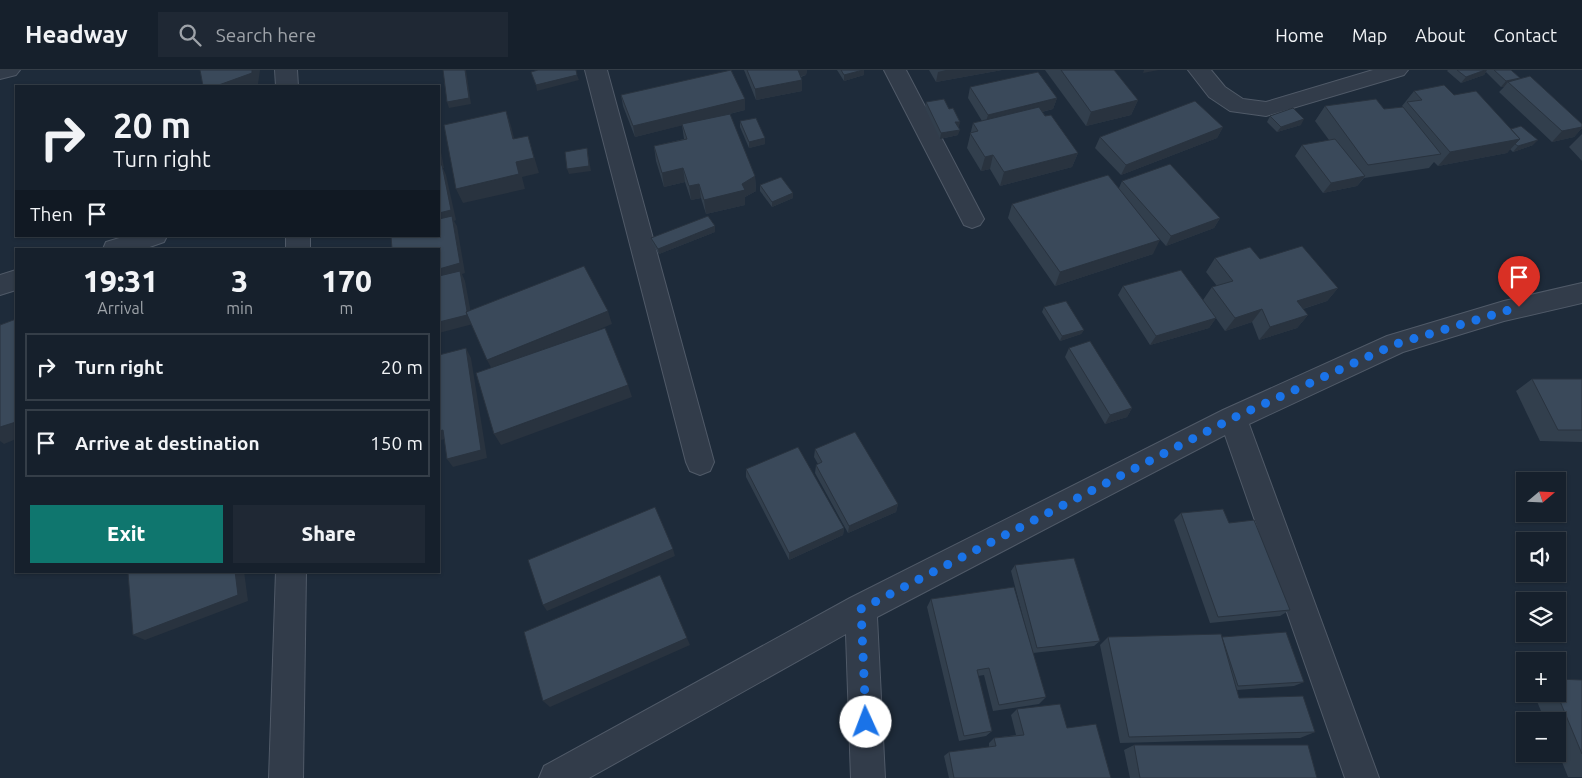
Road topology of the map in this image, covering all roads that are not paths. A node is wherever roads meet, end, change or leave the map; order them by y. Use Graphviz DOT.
graph roads {
  1 [pos="9,70"];
  2 [pos="286,70"];
  3 [pos="596,70"];
  4 [pos="895,70"];
  5 [pos="1199,70"];
  6 [pos="1397,70"];
  7 [pos="0,72"];
  8 [pos="287,85"];
  9 [pos="972,219"];
  10 [pos="152,237"];
  11 [pos="118,248"];
  12 [pos="15,280"];
  13 [pos="0,285"];
  14 [pos="1582,293"];
  15 [pos="1233,418"];
  16 [pos="700,462"];
  17 [pos="291,573"];
  18 [pos="861,609"];
  19 [pos="286,778"];
  20 [pos="556,778"];
  21 [pos="868,778"];
  22 [pos="1362,778"];
  1 -- 7 [label="street"];
  2 -- 8 [label="street"];
  3 -- 16 [label="street"];
  4 -- 9 [label="street"];
  5 -- 6 [label="street"];
  10 -- 11 [label="street"];
  12 -- 13 [label="street"];
  14 -- 15 [label="street"];
  15 -- 18 [label="street"];
  15 -- 22 [label="street"];
  17 -- 19 [label="street"];
  18 -- 20 [label="street"];
  18 -- 21 [label="street"];
}
